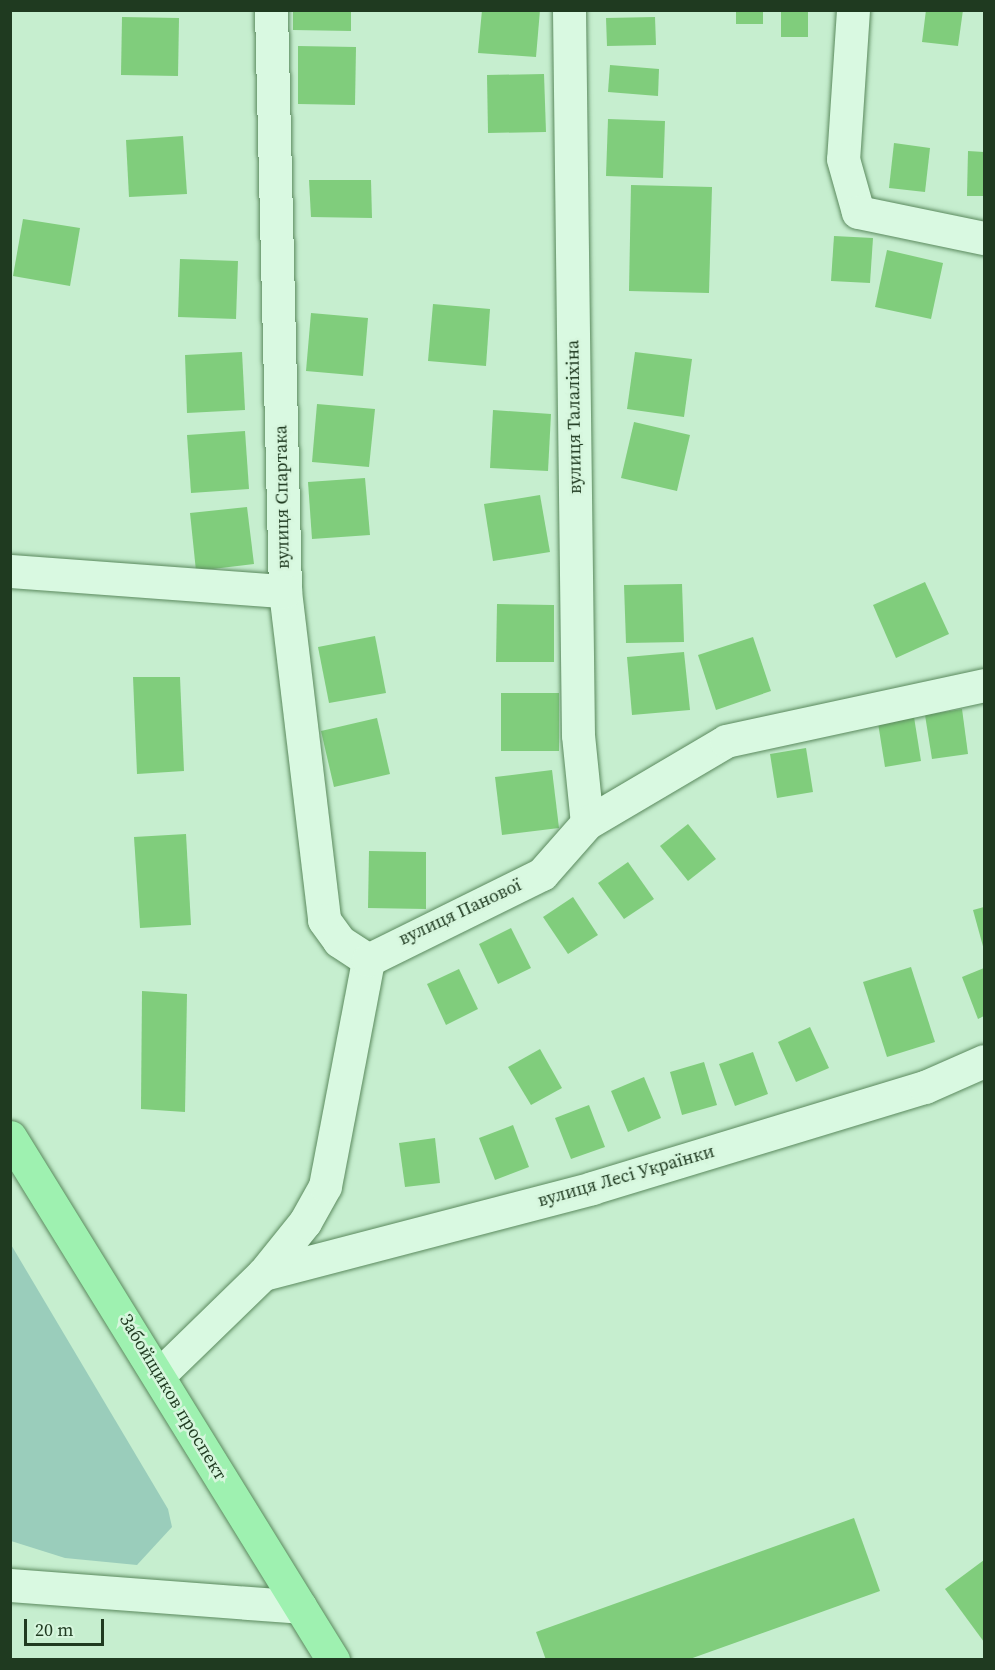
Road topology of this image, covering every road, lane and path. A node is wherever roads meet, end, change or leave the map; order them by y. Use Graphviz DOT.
graph roads {
  1 [pos="271,10"];
  2 [pos="569,10"];
  3 [pos="853,10"];
  4 [pos="984,238"];
  5 [pos="10,571"];
  6 [pos="285,591"];
  7 [pos="984,685"];
  8 [pos="587,823"];
  9 [pos="368,960"];
  10 [pos="984,1061"];
  11 [pos="10,1137"];
  12 [pos="263,1274"];
  13 [pos="160,1374"];
  14 [pos="10,1585"];
  15 [pos="300,1607"];
  16 [pos="333,1659"];
  1 -- 6 [label="street, вулиця Спартака"];
  2 -- 8 [label="street, вулиця Талаліхіна"];
  3 -- 4 [label="street"];
  5 -- 6 [label="street"];
  6 -- 9 [label="street, вулиця Спартака"];
  7 -- 8 [label="street, вулиця Панової"];
  8 -- 9 [label="street, вулиця Панової"];
  9 -- 12 [label="street"];
  10 -- 12 [label="street, вулиця Лесі Українки"];
  11 -- 13 [label="main road, Забойщиков проспект"];
  12 -- 13 [label="street"];
  13 -- 15 [label="main road, Забойщиков проспект"];
  14 -- 15 [label="street"];
  15 -- 16 [label="main road, Забойщиков проспект"];
}
